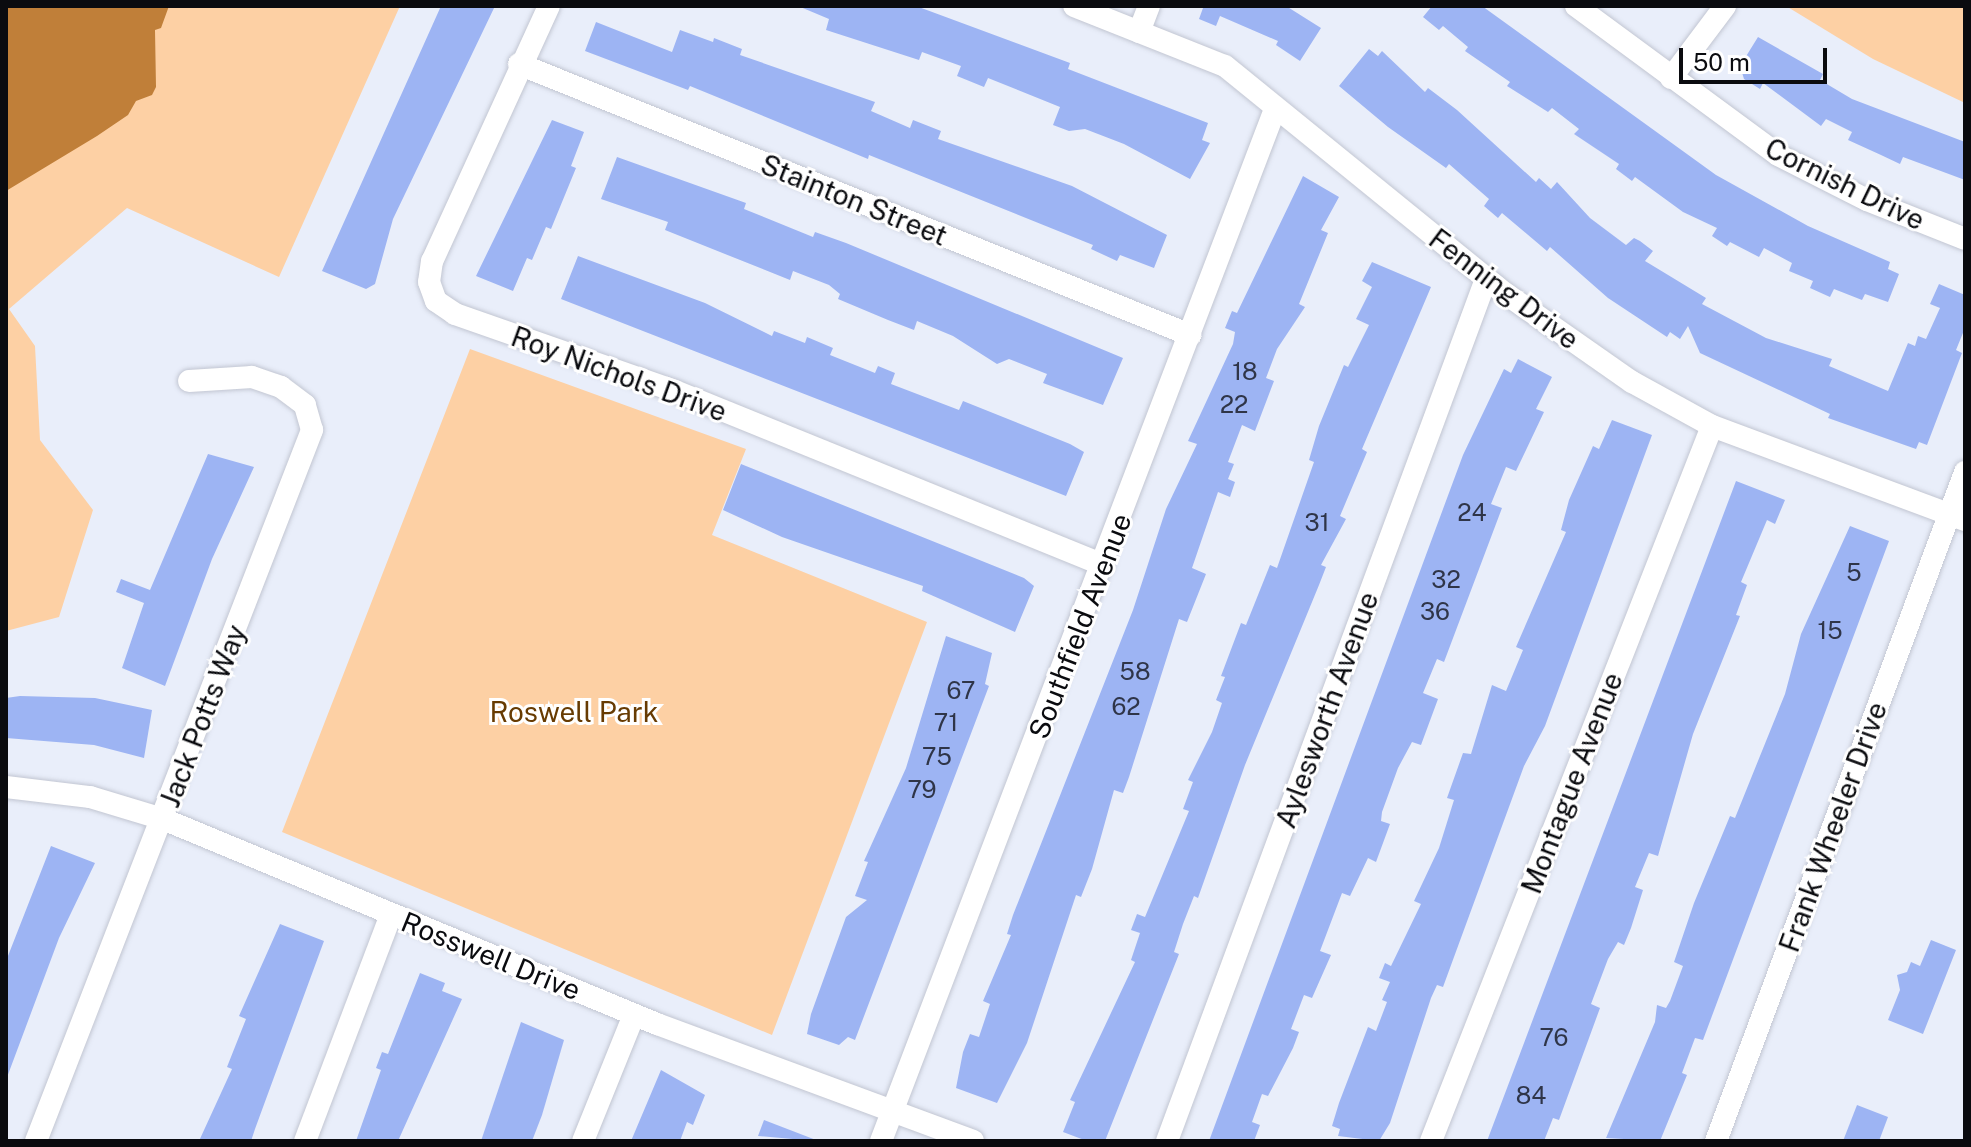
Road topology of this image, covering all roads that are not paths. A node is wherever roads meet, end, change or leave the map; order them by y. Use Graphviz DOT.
graph roads {
  1 [pos="549,6"];
  2 [pos="1074,6"];
  3 [pos="1149,6"];
  4 [pos="1576,6"];
  5 [pos="1725,6"];
  6 [pos="1139,32"];
  7 [pos="519,64"];
  8 [pos="1671,78"];
  9 [pos="1275,109"];
  10 [pos="1965,239"];
  11 [pos="1486,279"];
  12 [pos="1190,335"];
  13 [pos="189,381"];
  14 [pos="1712,426"];
  15 [pos="1965,472"];
  16 [pos="1957,516"];
  17 [pos="1103,565"];
  18 [pos="6,787"];
  19 [pos="163,819"];
  20 [pos="391,915"];
  21 [pos="634,1015"];
  22 [pos="893,1110"];
  23 [pos="36,1141"];
  24 [pos="305,1141"];
  25 [pos="583,1141"];
  26 [pos="881,1141"];
  27 [pos="973,1141"];
  28 [pos="1167,1141"];
  29 [pos="1431,1141"];
  30 [pos="1716,1141"];
  1 -- 7 [label="street, Roy Nichols Drive"];
  2 -- 6 [label="street, Fenning Drive"];
  3 -- 6 [label="street"];
  4 -- 8 [label="street, Cornish Drive"];
  5 -- 8 [label="street"];
  6 -- 9 [label="street, Fenning Drive"];
  7 -- 12 [label="street, Stainton Street"];
  7 -- 17 [label="street, Roy Nichols Drive"];
  8 -- 10 [label="street, Cornish Drive"];
  9 -- 11 [label="street, Fenning Drive"];
  9 -- 12 [label="street, Southfield Avenue"];
  11 -- 14 [label="street, Fenning Drive"];
  11 -- 28 [label="street, Aylesworth Avenue"];
  12 -- 17 [label="street, Southfield Avenue"];
  13 -- 19 [label="street, Jack Potts Way"];
  14 -- 16 [label="street, Fenning Drive"];
  14 -- 29 [label="street, Montague Avenue"];
  15 -- 16 [label="street, Frank Wheeler Drive"];
  16 -- 30 [label="street, Frank Wheeler Drive"];
  17 -- 22 [label="street, Southfield Avenue"];
  18 -- 19 [label="street, Rosswell Drive"];
  19 -- 20 [label="street, Rosswell Drive"];
  19 -- 23 [label="street, Jack Potts Way"];
  20 -- 21 [label="street, Rosswell Drive"];
  20 -- 24 [label="street"];
  21 -- 22 [label="street, Rosswell Drive"];
  21 -- 25 [label="street"];
  22 -- 26 [label="street, Southfield Avenue"];
  22 -- 27 [label="street, Rosswell Drive"];
}
